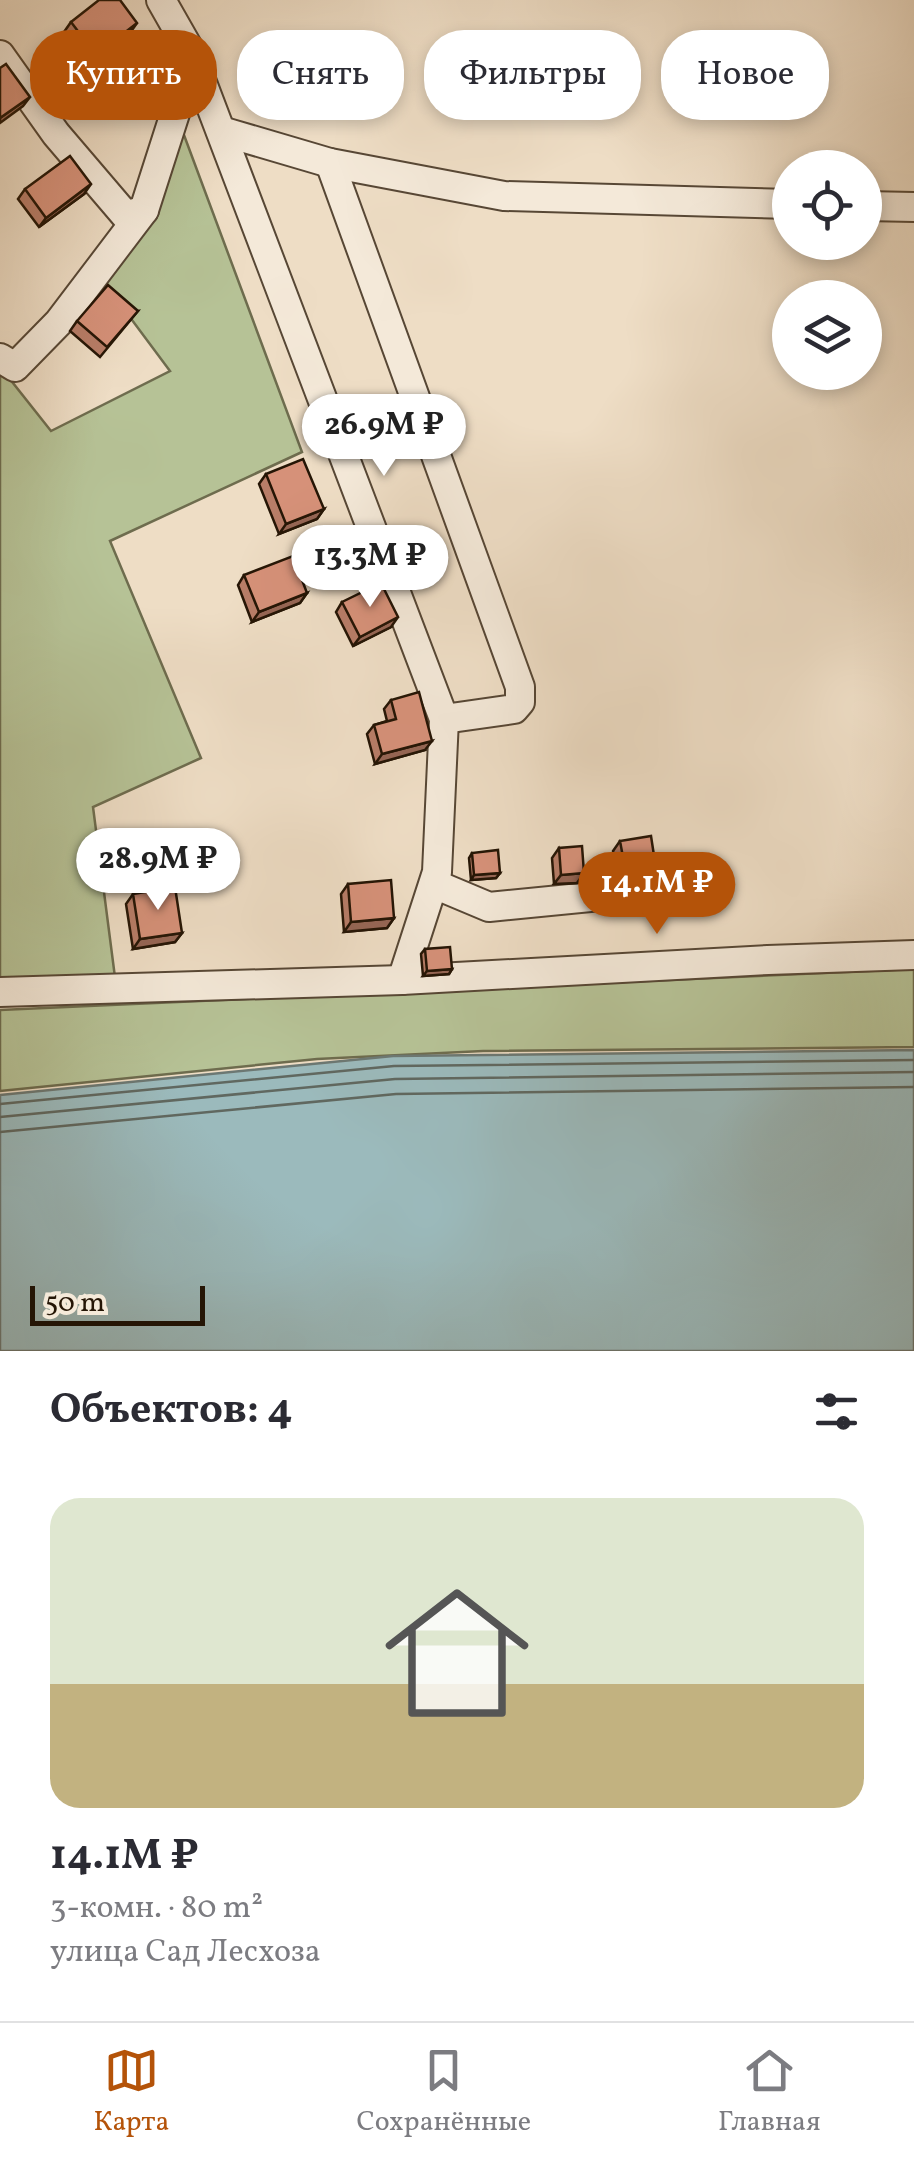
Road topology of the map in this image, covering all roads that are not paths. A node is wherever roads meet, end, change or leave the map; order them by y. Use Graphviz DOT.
graph roads {
  1 [pos="160,0"];
  2 [pos="178,30"];
  3 [pos="0,56"];
  4 [pos="173,120"];
  5 [pos="216,120"];
  6 [pos="221,132"];
  7 [pos="330,163"];
  8 [pos="772,203"];
  9 [pos="882,207"];
  10 [pos="914,208"];
  11 [pos="144,210"];
  12 [pos="0,358"];
  13 [pos="444,719"];
  14 [pos="436,877"];
  15 [pos="631,893"];
  16 [pos="914,956"];
  17 [pos="402,980"];
  18 [pos="0,992"];
  1 -- 2 [label="street"];
  3 -- 11 [label="street"];
  4 -- 11 [label="street"];
  5 -- 6 [label="street"];
  6 -- 7 [label="street"];
  6 -- 13 [label="street"];
  7 -- 8 [label="street"];
  7 -- 13 [label="street"];
  9 -- 10 [label="street"];
  11 -- 12 [label="street"];
  13 -- 14 [label="street"];
  14 -- 15 [label="street"];
  14 -- 17 [label="street"];
  16 -- 17 [label="street"];
  17 -- 18 [label="street"];
}
